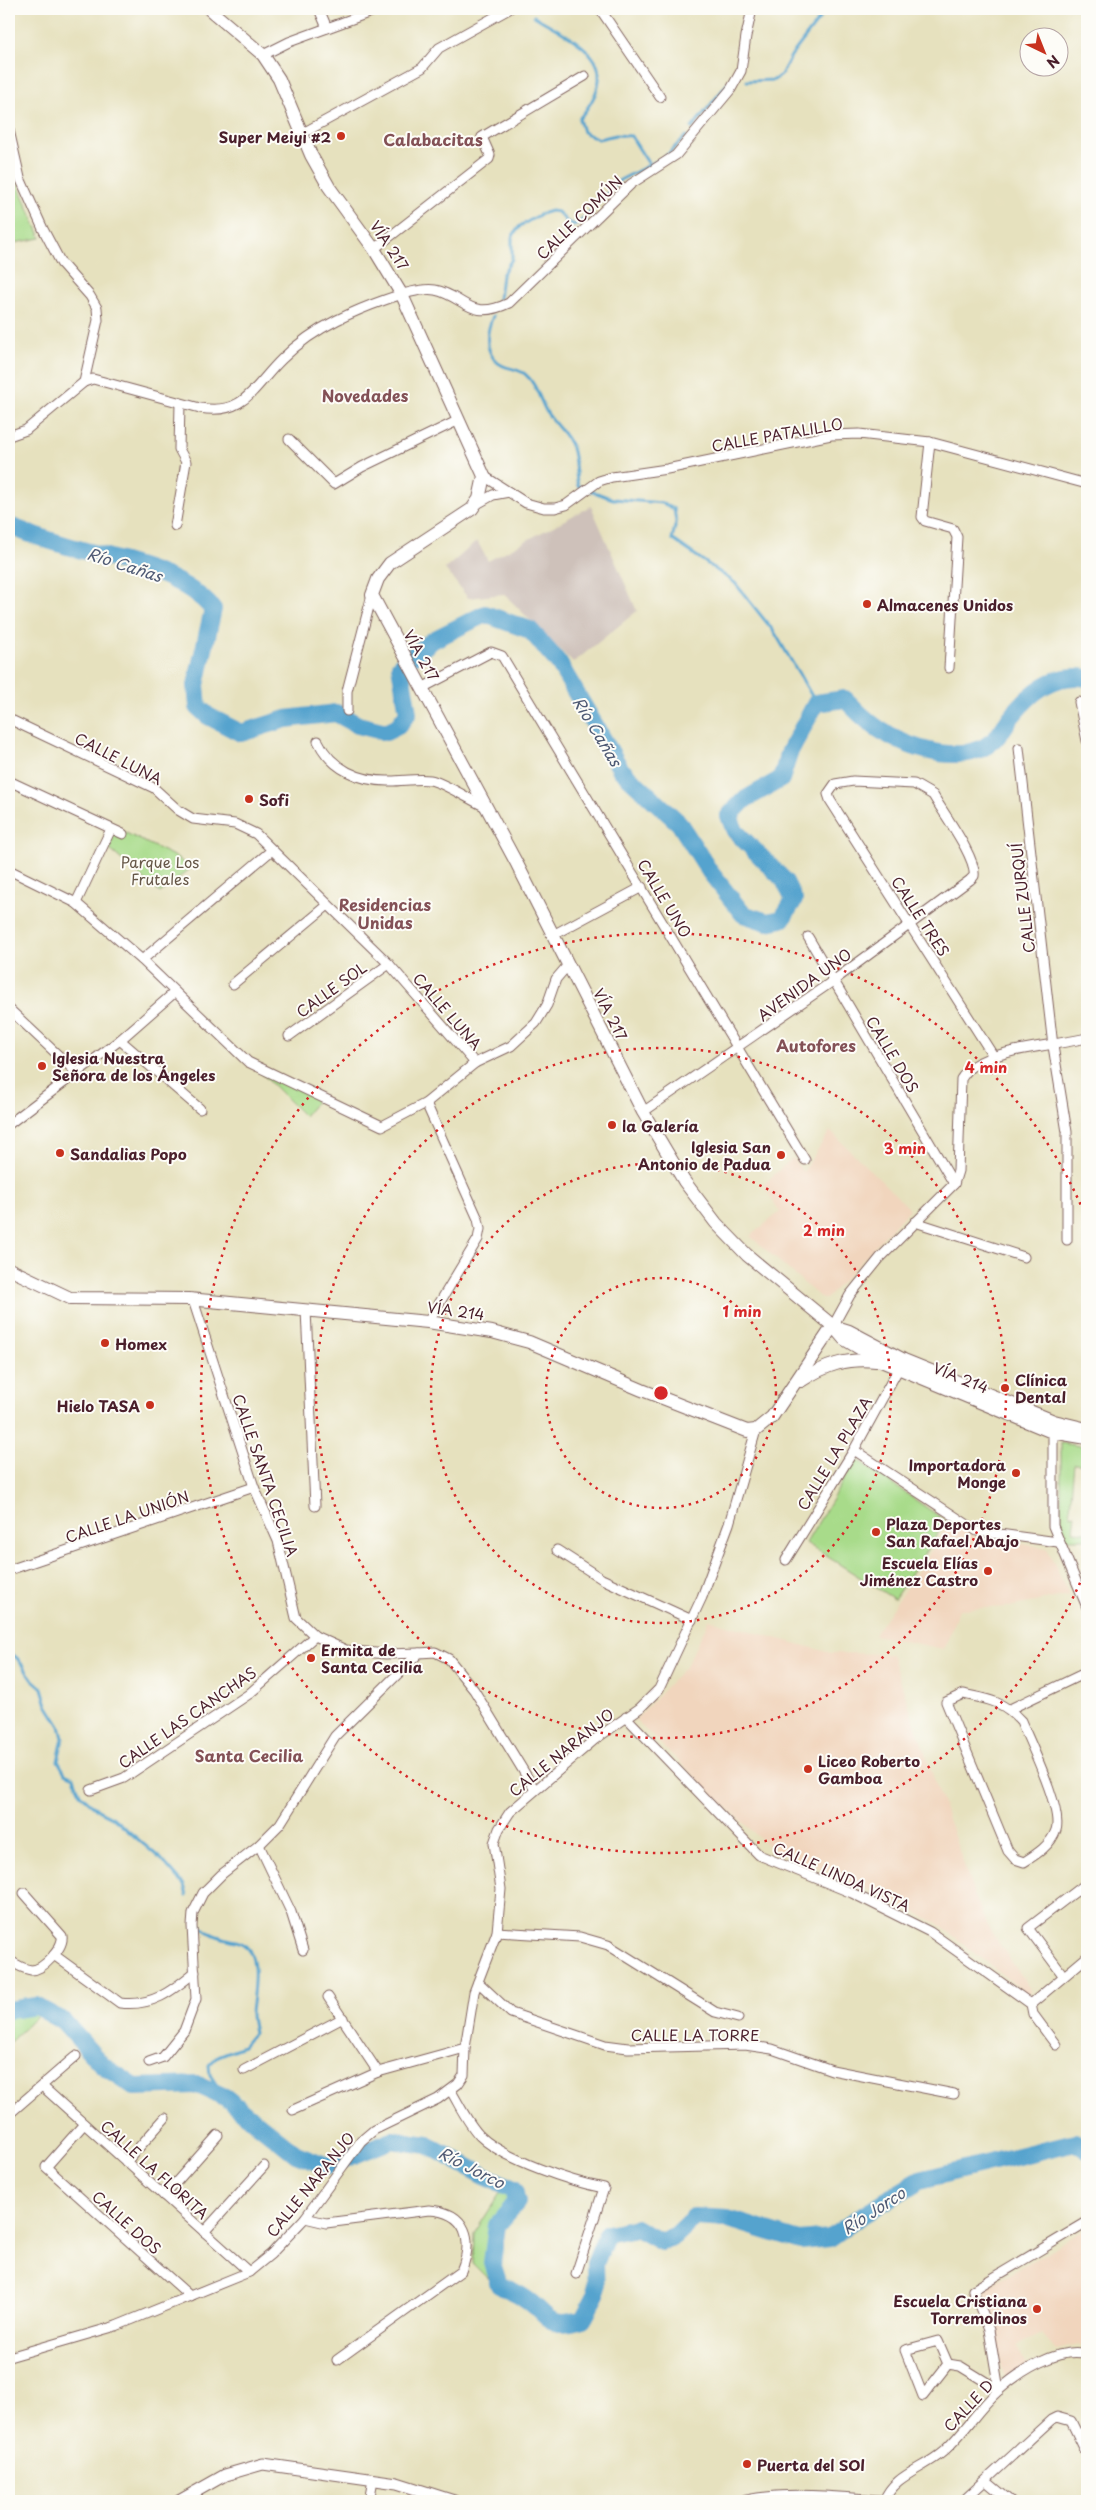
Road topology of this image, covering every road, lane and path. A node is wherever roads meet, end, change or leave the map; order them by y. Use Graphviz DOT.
graph roads {
  1 [pos="211,9"];
  2 [pos="319,9"];
  3 [pos="379,9"];
  4 [pos="509,9"];
  5 [pos="600,9"];
  6 [pos="752,9"];
  7 [pos="327,28"];
  8 [pos="263,55"];
  9 [pos="586,76"];
  10 [pos="660,98"];
  11 [pos="9,130"];
  12 [pos="304,134"];
  13 [pos="374,249"];
  14 [pos="402,295"];
  15 [pos="84,382"];
  16 [pos="180,403"];
  17 [pos="458,420"];
  18 [pos="9,436"];
  19 [pos="289,440"];
  20 [pos="930,442"];
  21 [pos="484,476"];
  22 [pos="1087,484"];
  23 [pos="509,492"];
  24 [pos="472,509"];
  25 [pos="174,526"];
  26 [pos="372,595"];
  27 [pos="949,668"];
  28 [pos="422,688"];
  29 [pos="1079,702"];
  30 [pos="346,711"];
  31 [pos="9,719"];
  32 [pos="318,741"];
  33 [pos="1087,741"];
  34 [pos="1019,748"];
  35 [pos="9,781"];
  36 [pos="830,789"];
  37 [pos="486,807"];
  38 [pos="112,829"];
  39 [pos="123,834"];
  40 [pos="272,850"];
  41 [pos="9,870"];
  42 [pos="642,887"];
  43 [pos="76,903"];
  44 [pos="328,905"];
  45 [pos="910,923"];
  46 [pos="553,935"];
  47 [pos="808,937"];
  48 [pos="142,960"];
  49 [pos="389,964"];
  50 [pos="568,965"];
  51 [pos="833,981"];
  52 [pos="233,984"];
  53 [pos="175,992"];
  54 [pos="9,1010"];
  55 [pos="289,1036"];
  56 [pos="1087,1038"];
  57 [pos="120,1040"];
  58 [pos="1053,1046"];
  59 [pos="738,1048"];
  60 [pos="994,1057"];
  61 [pos="475,1063"];
  62 [pos="77,1073"];
  63 [pos="426,1103"];
  64 [pos="200,1109"];
  65 [pos="642,1112"];
  66 [pos="9,1124"];
  67 [pos="805,1160"];
  68 [pos="954,1184"];
  69 [pos="915,1222"];
  70 [pos="1067,1240"];
  71 [pos="1024,1257"];
  72 [pos="9,1269"];
  73 [pos="193,1300"];
  74 [pos="306,1310"];
  75 [pos="428,1322"];
  76 [pos="833,1326"];
  77 [pos="880,1362"];
  78 [pos="901,1364"];
  79 [pos="796,1384"];
  80 [pos="1053,1427"];
  81 [pos="1087,1429"];
  82 [pos="756,1430"];
  83 [pos="1087,1438"];
  84 [pos="854,1450"];
  85 [pos="254,1487"];
  86 [pos="315,1506"];
  87 [pos="1058,1542"];
  88 [pos="556,1550"];
  89 [pos="786,1560"];
  90 [pos="9,1570"];
  91 [pos="1087,1607"];
  92 [pos="692,1620"];
  93 [pos="315,1636"];
  94 [pos="419,1653"];
  95 [pos="1087,1672"];
  96 [pos="1010,1709"];
  97 [pos="626,1717"];
  98 [pos="91,1790"];
  99 [pos="535,1790"];
  100 [pos="259,1845"];
  101 [pos="1087,1883"];
  102 [pos="24,1893"];
  103 [pos="497,1932"];
  104 [pos="303,1950"];
  105 [pos="54,1956"];
  106 [pos="1087,1957"];
  107 [pos="9,1960"];
  108 [pos="194,1972"];
  109 [pos="1063,1975"];
  110 [pos="478,1982"];
  111 [pos="328,1997"];
  112 [pos="1031,2004"];
  113 [pos="343,2018"];
  114 [pos="738,2018"];
  115 [pos="1056,2045"];
  116 [pos="465,2048"];
  117 [pos="76,2056"];
  118 [pos="149,2062"];
  119 [pos="244,2070"];
  120 [pos="378,2072"];
  121 [pos="42,2086"];
  122 [pos="451,2091"];
  123 [pos="954,2094"];
  124 [pos="293,2110"];
  125 [pos="9,2114"];
  126 [pos="164,2118"];
  127 [pos="84,2124"];
  128 [pos="218,2135"];
  129 [pos="126,2162"];
  130 [pos="264,2166"];
  131 [pos="164,2196"];
  132 [pos="305,2218"];
  133 [pos="1087,2222"];
  134 [pos="204,2232"];
  135 [pos="249,2272"];
  136 [pos="576,2274"];
  137 [pos="191,2296"];
  138 [pos="1087,2354"];
  139 [pos="9,2357"];
  140 [pos="337,2360"];
  141 [pos="948,2364"];
  142 [pos="999,2390"];
  143 [pos="1087,2454"];
  144 [pos="373,2480"];
  145 [pos="986,2481"];
  146 [pos="179,2501"];
  147 [pos="369,2501"];
  148 [pos="454,2501"];
  149 [pos="746,2501"];
  150 [pos="882,2501"];
  151 [pos="963,2501"];
  152 [pos="1010,2501"];
  1 -- 8 [label="main road, VÍA 217"];
  2 -- 7 [label="street"];
  3 -- 7 [label="street"];
  4 -- 12 [label="street"];
  5 -- 10 [label="street"];
  6 -- 14 [label="street, CALLE COMÚN"];
  7 -- 8 [label="street"];
  8 -- 12 [label="main road, VÍA 217"];
  9 -- 13 [label="street"];
  11 -- 15 [label="street"];
  12 -- 13 [label="main road, VÍA 217"];
  13 -- 14 [label="main road, VÍA 217"];
  14 -- 16 [label="street, CALLE COMÚN"];
  14 -- 17 [label="main road, VÍA 217"];
  15 -- 16 [label="street, CALLE COMÚN"];
  15 -- 18 [label="street"];
  16 -- 25 [label="street"];
  17 -- 19 [label="street"];
  17 -- 21 [label="main road, VÍA 217"];
  20 -- 22 [label="street, CALLE PATALILLO"];
  20 -- 23 [label="street, CALLE PATALILLO"];
  20 -- 27 [label="street"];
  21 -- 23 [label="street, CALLE PATALILLO"];
  21 -- 24 [label="main road"];
  23 -- 24 [label="street"];
  24 -- 26 [label="main road"];
  26 -- 28 [label="main road, VÍA 217"];
  26 -- 30 [label="street"];
  28 -- 37 [label="main road, VÍA 217"];
  28 -- 42 [label="street, CALLE UNO"];
  29 -- 33 [label="street"];
  31 -- 40 [label="street, CALLE LUNA"];
  32 -- 37 [label="street"];
  34 -- 58 [label="street, CALLE ZURQUÍ"];
  35 -- 38 [label="street"];
  36 -- 45 [label="street, CALLE TRES"];
  36 -- 45 [label="street, AVENIDA UNO"];
  37 -- 46 [label="main road, VÍA 217"];
  38 -- 39 [label="street"];
  38 -- 43 [label="street"];
  40 -- 44 [label="street, CALLE LUNA"];
  40 -- 48 [label="street"];
  41 -- 43 [label="street"];
  42 -- 46 [label="street"];
  42 -- 59 [label="street, CALLE UNO"];
  43 -- 48 [label="street"];
  44 -- 49 [label="street, CALLE LUNA"];
  44 -- 52 [label="street"];
  45 -- 51 [label="street, AVENIDA UNO"];
  45 -- 60 [label="street, CALLE TRES"];
  46 -- 50 [label="main road, VÍA 217"];
  47 -- 51 [label="street, CALLE DOS"];
  48 -- 53 [label="street"];
  49 -- 55 [label="street, CALLE SOL"];
  49 -- 61 [label="street, CALLE LUNA"];
  50 -- 61 [label="street"];
  50 -- 65 [label="main road, VÍA 217"];
  51 -- 59 [label="street, AVENIDA UNO"];
  51 -- 68 [label="street, CALLE DOS"];
  53 -- 57 [label="street"];
  53 -- 63 [label="street"];
  54 -- 62 [label="street"];
  56 -- 58 [label="street"];
  57 -- 62 [label="street"];
  57 -- 64 [label="street"];
  58 -- 60 [label="street"];
  58 -- 70 [label="street, CALLE ZURQUÍ"];
  59 -- 65 [label="street, AVENIDA UNO"];
  59 -- 67 [label="street, CALLE UNO"];
  60 -- 68 [label="street"];
  61 -- 63 [label="street"];
  62 -- 66 [label="street"];
  63 -- 75 [label="street"];
  65 -- 76 [label="main road, VÍA 217"];
  68 -- 69 [label="street"];
  69 -- 71 [label="street"];
  69 -- 76 [label="street"];
  72 -- 73 [label="main road, VÍA 214"];
  73 -- 74 [label="main road, VÍA 214"];
  73 -- 85 [label="street, CALLE SANTA CECILIA"];
  74 -- 75 [label="main road, VÍA 214"];
  74 -- 86 [label="street"];
  75 -- 82 [label="main road, VÍA 214"];
  76 -- 77 [label="main road, VÍA 214"];
  76 -- 78 [label="main road, VÍA 214"];
  76 -- 79 [label="main road"];
  77 -- 78 [label="main road, VÍA 214"];
  77 -- 79 [label="main road"];
  78 -- 80 [label="main road, VÍA 214"];
  78 -- 84 [label="street, CALLE LA PLAZA"];
  79 -- 82 [label="main road"];
  80 -- 81 [label="main road, VÍA 214"];
  80 -- 83 [label="main road, VÍA 214"];
  80 -- 87 [label="street"];
  82 -- 92 [label="street, CALLE NARANJO"];
  84 -- 87 [label="street"];
  84 -- 89 [label="street, CALLE LA PLAZA"];
  85 -- 90 [label="street, CALLE LA UNIÓN"];
  85 -- 93 [label="street, CALLE SANTA CECILIA"];
  87 -- 91 [label="street"];
  88 -- 92 [label="street"];
  92 -- 97 [label="street, CALLE NARANJO"];
  93 -- 94 [label="street, CALLE SANTA CECILIA"];
  93 -- 98 [label="street, CALLE LAS CANCHAS"];
  94 -- 99 [label="street, CALLE SANTA CECILIA"];
  94 -- 100 [label="street"];
  95 -- 96 [label="street"];
  96 -- 96 [label="street"];
  97 -- 99 [label="street, CALLE NARANJO"];
  97 -- 112 [label="street, CALLE LINDA VISTA"];
  99 -- 103 [label="street, CALLE NARANJO"];
  100 -- 104 [label="street"];
  100 -- 108 [label="street"];
  101 -- 109 [label="street"];
  102 -- 105 [label="street"];
  103 -- 110 [label="street, CALLE NARANJO"];
  103 -- 114 [label="street"];
  105 -- 107 [label="street"];
  105 -- 108 [label="street"];
  106 -- 109 [label="street"];
  108 -- 118 [label="street"];
  109 -- 112 [label="street"];
  110 -- 116 [label="street, CALLE NARANJO"];
  110 -- 123 [label="street, CALLE LA TORRE"];
  111 -- 113 [label="street"];
  112 -- 115 [label="street, CALLE LINDA VISTA"];
  113 -- 119 [label="street"];
  113 -- 120 [label="street"];
  116 -- 120 [label="street"];
  116 -- 122 [label="street, CALLE NARANJO"];
  117 -- 121 [label="street"];
  120 -- 124 [label="street"];
  121 -- 125 [label="street"];
  121 -- 127 [label="street, CALLE LA FLORITA"];
  122 -- 132 [label="street, CALLE NARANJO"];
  122 -- 136 [label="street"];
  126 -- 129 [label="street"];
  127 -- 129 [label="street, CALLE LA FLORITA"];
  127 -- 137 [label="street, CALLE DOS"];
  128 -- 131 [label="street"];
  129 -- 131 [label="street, CALLE LA FLORITA"];
  130 -- 134 [label="street"];
  131 -- 134 [label="street, CALLE LA FLORITA"];
  132 -- 135 [label="street, CALLE NARANJO"];
  132 -- 140 [label="street"];
  133 -- 142 [label="street"];
  134 -- 135 [label="street, CALLE LA FLORITA"];
  135 -- 137 [label="street, CALLE NARANJO"];
  137 -- 139 [label="street, CALLE NARANJO"];
  138 -- 142 [label="street, CALLE D"];
  141 -- 141 [label="street"];
  141 -- 142 [label="street"];
  142 -- 150 [label="street, CALLE D"];
  143 -- 145 [label="street"];
  144 -- 146 [label="street"];
  144 -- 147 [label="street"];
  144 -- 148 [label="street"];
  145 -- 151 [label="street"];
  145 -- 152 [label="street"];
  149 -- 150 [label="street"];
}
